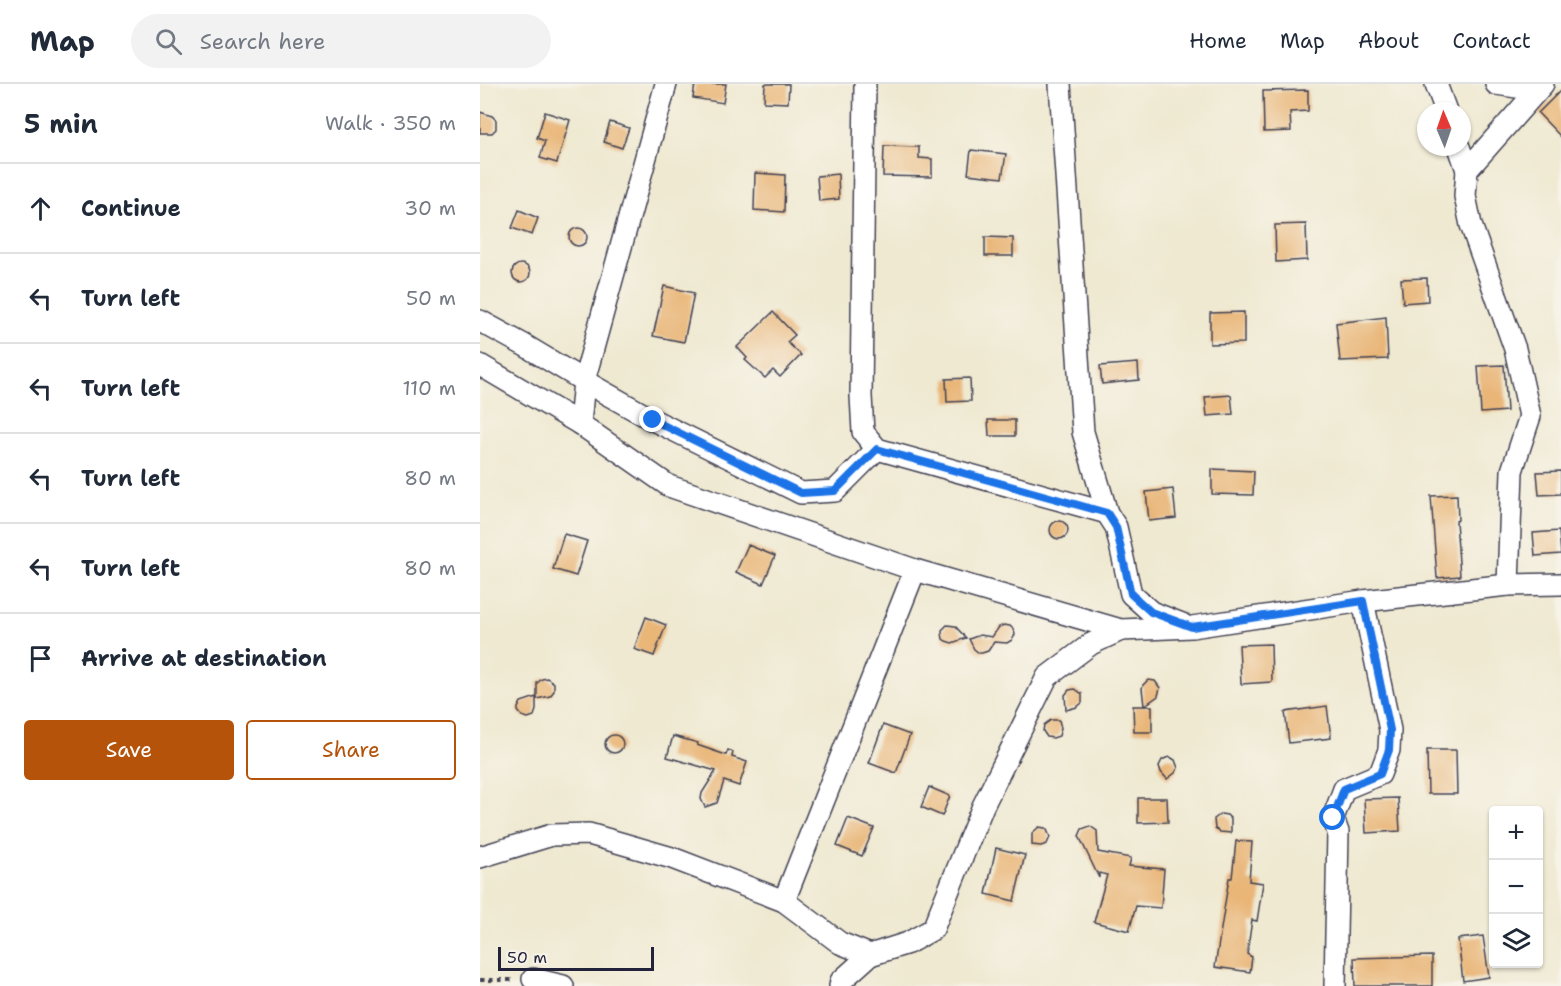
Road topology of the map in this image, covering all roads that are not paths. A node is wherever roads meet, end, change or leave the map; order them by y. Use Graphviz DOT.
graph roads {
  1 [pos="666,84"];
  2 [pos="865,84"];
  3 [pos="1060,84"];
  4 [pos="1436,84"];
  5 [pos="1496,84"];
  6 [pos="1540,87"];
  7 [pos="1443,102"];
  8 [pos="1462,156"];
  9 [pos="1467,170"];
  10 [pos="480,321"];
  11 [pos="480,365"];
  12 [pos="584,381"];
  13 [pos="580,424"];
  14 [pos="877,449"];
  15 [pos="1107,513"];
  16 [pos="915,570"];
  17 [pos="1561,584"];
  18 [pos="1508,585"];
  19 [pos="1363,601"];
  20 [pos="1192,627"];
  21 [pos="1121,630"];
  22 [pos="480,857"];
  23 [pos="784,901"];
  24 [pos="870,955"];
  25 [pos="533,979"];
  26 [pos="563,986"];
  27 [pos="840,986"];
  28 [pos="1335,986"];
  1 -- 12 [label="street"];
  2 -- 14 [label="street"];
  3 -- 15 [label="street"];
  4 -- 7 [label="street"];
  5 -- 6 [label="street"];
  6 -- 9 [label="street"];
  8 -- 9 [label="street"];
  9 -- 18 [label="street"];
  10 -- 12 [label="street"];
  11 -- 13 [label="street"];
  12 -- 13 [label="street"];
  12 -- 14 [label="street"];
  13 -- 16 [label="street"];
  14 -- 15 [label="street"];
  15 -- 20 [label="street"];
  16 -- 21 [label="street"];
  16 -- 23 [label="street"];
  17 -- 18 [label="street"];
  18 -- 19 [label="street"];
  19 -- 20 [label="street"];
  19 -- 28 [label="street"];
  20 -- 21 [label="street"];
  21 -- 24 [label="street"];
  22 -- 23 [label="street"];
  23 -- 24 [label="street"];
  24 -- 27 [label="street"];
  25 -- 26 [label="street"];
}
